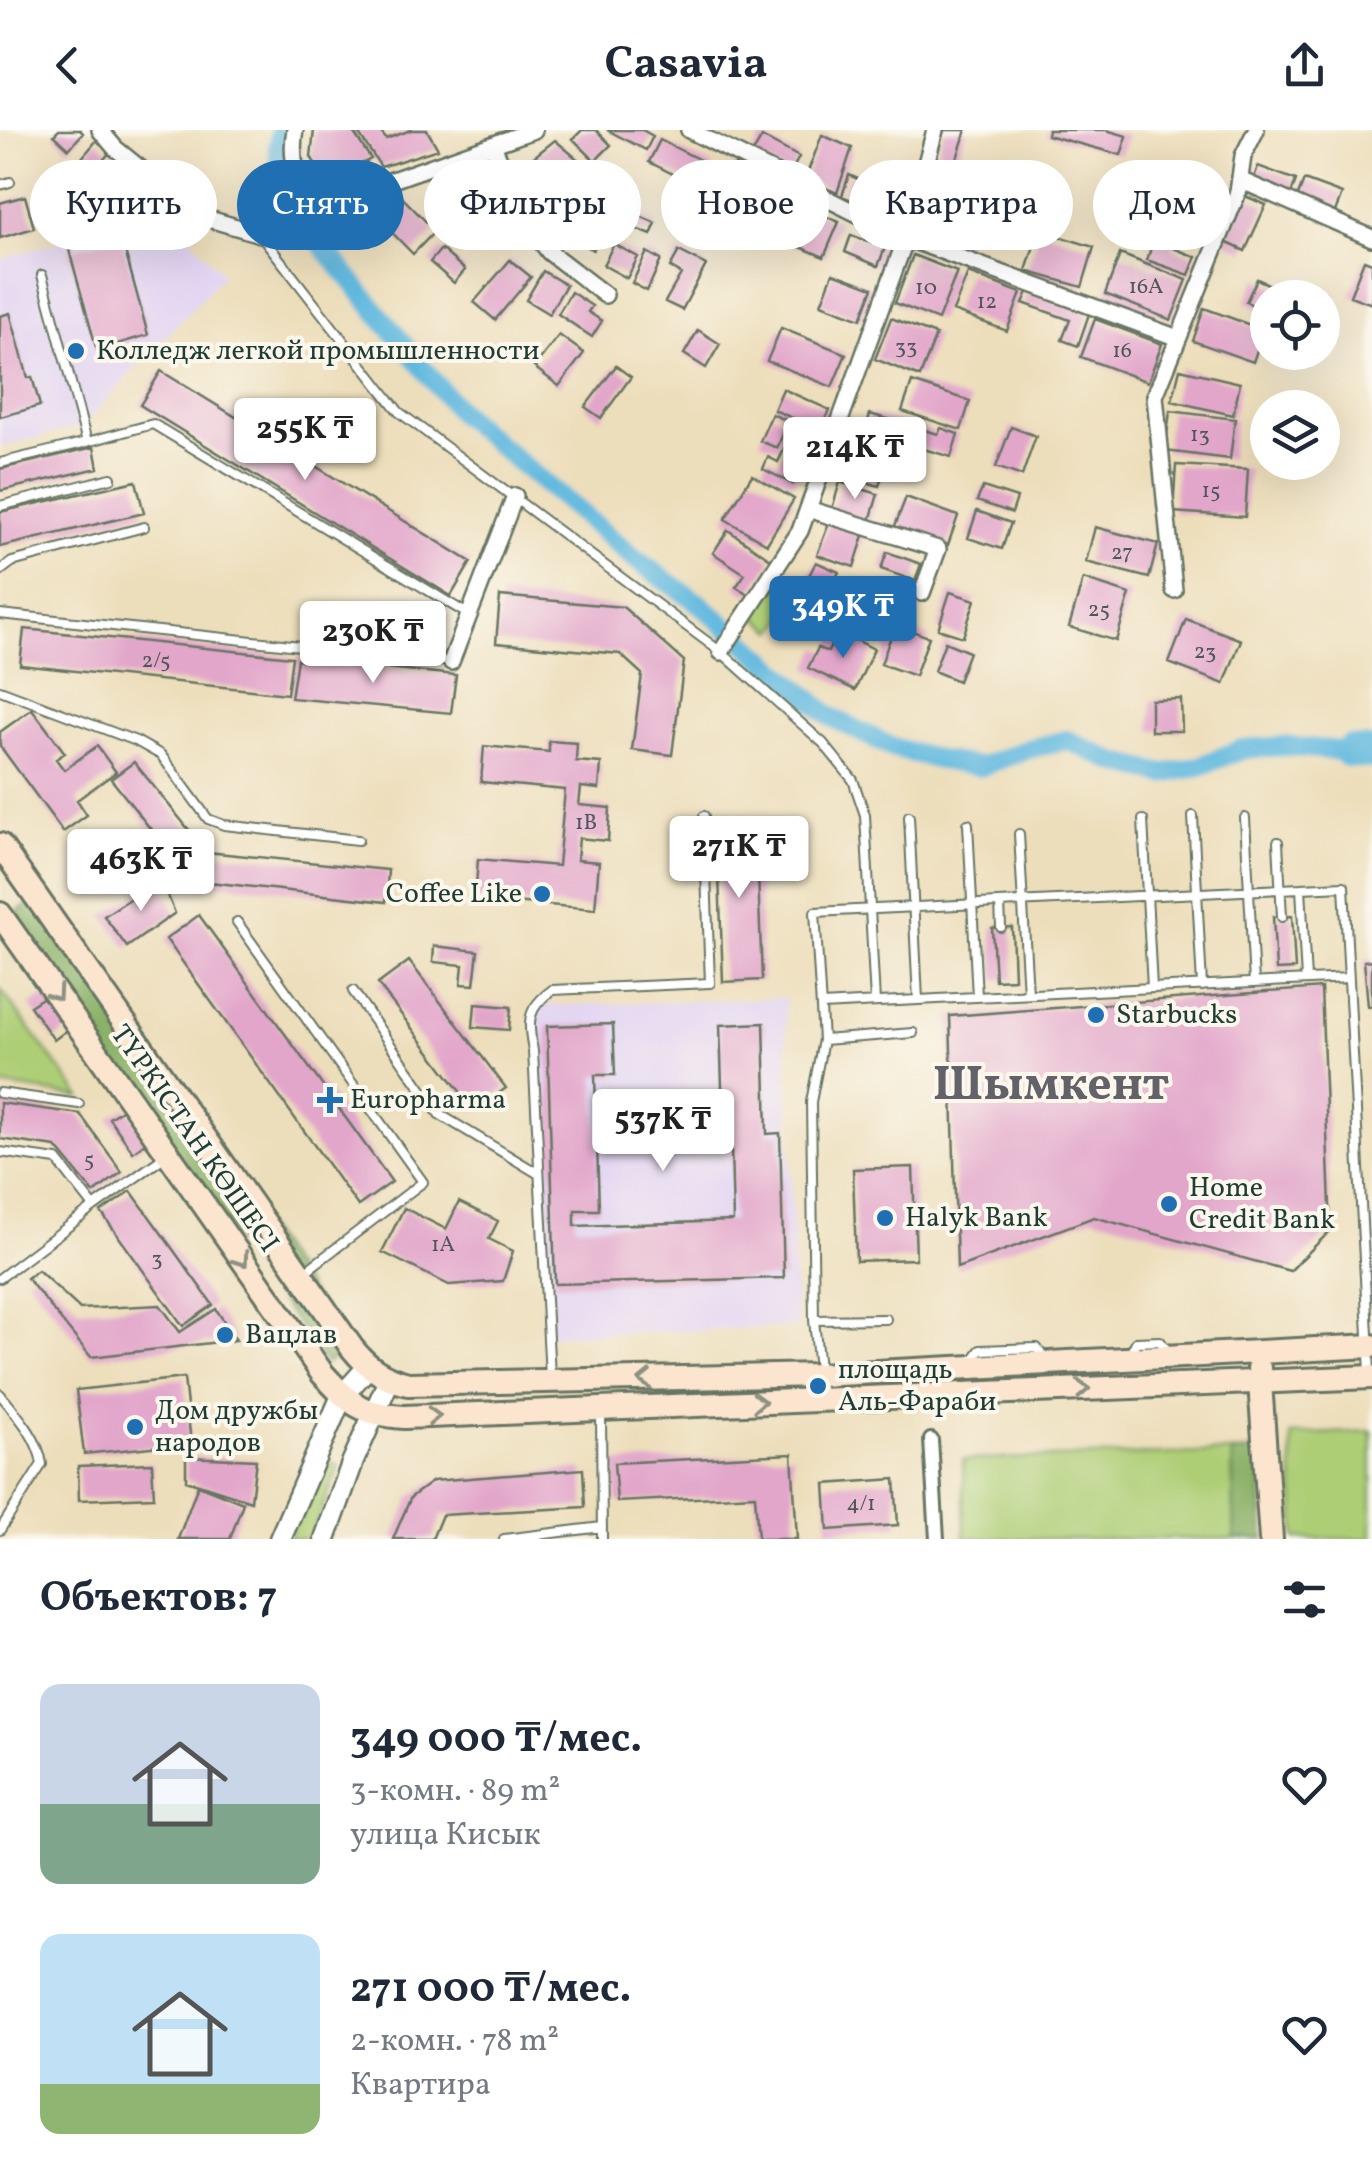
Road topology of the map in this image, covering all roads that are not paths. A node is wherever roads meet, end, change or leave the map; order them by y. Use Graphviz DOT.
graph roads {
  1 [pos="100,130"];
  2 [pos="295,130"];
  3 [pos="534,130"];
  4 [pos="689,130"];
  5 [pos="935,130"];
  6 [pos="1256,130"];
  7 [pos="502,141"];
  8 [pos="294,160"];
  9 [pos="927,160"];
  10 [pos="404,176"];
  11 [pos="1240,180"];
  12 [pos="849,210"];
  13 [pos="237,227"];
  14 [pos="1372,238"];
  15 [pos="272,250"];
  16 [pos="902,250"];
  17 [pos="939,250"];
  18 [pos="42,275"];
  19 [pos="605,295"];
  20 [pos="1178,338"];
  21 [pos="86,442"];
  22 [pos="0,463"];
  23 [pos="111,478"];
  24 [pos="515,496"];
  25 [pos="0,506"];
  26 [pos="808,509"];
  27 [pos="144,526"];
  28 [pos="0,571"];
  29 [pos="1174,590"];
  30 [pos="922,593"];
  31 [pos="0,614"];
  32 [pos="469,615"];
  33 [pos="721,651"];
  34 [pos="451,662"];
  35 [pos="0,690"];
  36 [pos="704,816"];
  37 [pos="909,816"];
  38 [pos="1193,816"];
  39 [pos="1245,818"];
  40 [pos="1143,820"];
  41 [pos="968,824"];
  42 [pos="1019,834"];
  43 [pos="358,840"];
  44 [pos="1278,842"];
  45 [pos="0,845"];
  46 [pos="1301,888"];
  47 [pos="1281,889"];
  48 [pos="1249,890"];
  49 [pos="1197,893"];
  50 [pos="1147,895"];
  51 [pos="1023,902"];
  52 [pos="1000,903"];
  53 [pos="972,904"];
  54 [pos="914,907"];
  55 [pos="870,909"];
  56 [pos="0,914"];
  57 [pos="1282,917"];
  58 [pos="237,922"];
  59 [pos="1002,927"];
  60 [pos="1349,978"];
  61 [pos="1306,980"];
  62 [pos="1254,983"];
  63 [pos="1202,986"];
  64 [pos="1152,988"];
  65 [pos="353,991"];
  66 [pos="1028,994"];
  67 [pos="977,997"];
  68 [pos="918,1000"];
  69 [pos="875,1002"];
  70 [pos="821,1005"];
  71 [pos="913,1033"];
  72 [pos="824,1040"];
  73 [pos="0,1093"];
  74 [pos="79,1104"];
  75 [pos="0,1152"];
  76 [pos="168,1155"];
  77 [pos="539,1174"];
  78 [pos="94,1206"];
  79 [pos="302,1274"];
  80 [pos="0,1278"];
  81 [pos="886,1319"];
  82 [pos="814,1320"];
  83 [pos="1370,1346"];
  84 [pos="1259,1354"];
  85 [pos="368,1367"];
  86 [pos="819,1375"];
  87 [pos="1371,1377"];
  88 [pos="389,1380"];
  89 [pos="551,1382"];
  90 [pos="1260,1382"];
  91 [pos="0,1394"];
  92 [pos="342,1396"];
  93 [pos="822,1400"];
  94 [pos="601,1408"];
  95 [pos="373,1415"];
  96 [pos="931,1440"];
  97 [pos="602,1528"];
  98 [pos="0,1530"];
  99 [pos="280,1539"];
  100 [pos="325,1539"];
  101 [pos="504,1539"];
  102 [pos="602,1539"];
  103 [pos="936,1539"];
  104 [pos="1271,1539"];
  1 -- 13 [label="street"];
  2 -- 8 [label="street"];
  3 -- 7 [label="street"];
  4 -- 12 [label="street"];
  5 -- 9 [label="street"];
  6 -- 11 [label="street"];
  7 -- 10 [label="street"];
  7 -- 19 [label="street"];
  11 -- 14 [label="street"];
  11 -- 20 [label="street"];
  15 -- 24 [label="lane"];
  16 -- 26 [label="street"];
  17 -- 20 [label="street"];
  18 -- 21 [label="lane"];
  20 -- 29 [label="street"];
  21 -- 22 [label="lane"];
  21 -- 32 [label="lane"];
  23 -- 25 [label="lane"];
  24 -- 32 [label="street"];
  24 -- 33 [label="lane"];
  26 -- 30 [label="street"];
  26 -- 33 [label="street"];
  27 -- 28 [label="lane"];
  31 -- 34 [label="lane"];
  32 -- 34 [label="street"];
  33 -- 55 [label="lane"];
  35 -- 43 [label="lane"];
  36 -- 77 [label="lane"];
  37 -- 54 [label="lane"];
  38 -- 49 [label="lane"];
  39 -- 48 [label="lane"];
  40 -- 50 [label="lane"];
  41 -- 53 [label="lane"];
  42 -- 51 [label="lane"];
  44 -- 47 [label="lane"];
  45 -- 79 [label="main road, ТҮРКІСТАН КӨШЕСІ"];
  46 -- 47 [label="lane"];
  46 -- 60 [label="lane"];
  46 -- 61 [label="lane"];
  47 -- 48 [label="lane"];
  47 -- 57 [label="lane"];
  48 -- 49 [label="lane"];
  48 -- 62 [label="lane"];
  49 -- 50 [label="lane"];
  49 -- 63 [label="lane"];
  50 -- 51 [label="lane"];
  50 -- 64 [label="lane"];
  51 -- 52 [label="lane"];
  51 -- 66 [label="lane"];
  52 -- 53 [label="lane"];
  52 -- 59 [label="lane"];
  53 -- 54 [label="lane"];
  53 -- 67 [label="lane"];
  54 -- 55 [label="lane"];
  54 -- 68 [label="lane"];
  55 -- 69 [label="lane"];
  55 -- 70 [label="lane"];
  56 -- 76 [label="main road, ТҮРКІСТАН КӨШЕСІ, one-way"];
  58 -- 79 [label="lane"];
  60 -- 61 [label="lane"];
  60 -- 83 [label="lane"];
  61 -- 62 [label="lane"];
  62 -- 63 [label="lane"];
  63 -- 64 [label="lane"];
  64 -- 66 [label="lane"];
  65 -- 77 [label="lane"];
  66 -- 67 [label="lane"];
  67 -- 68 [label="lane"];
  68 -- 69 [label="lane"];
  69 -- 70 [label="lane"];
  70 -- 72 [label="lane"];
  71 -- 72 [label="lane"];
  72 -- 82 [label="lane"];
  73 -- 74 [label="lane"];
  75 -- 78 [label="lane"];
  76 -- 78 [label="lane"];
  76 -- 92 [label="main road, ТҮРКІСТАН КӨШЕСІ, one-way"];
  77 -- 89 [label="lane"];
  78 -- 80 [label="lane"];
  79 -- 85 [label="main road, ТҮРКІСТАН КӨШЕСІ"];
  81 -- 82 [label="lane"];
  82 -- 86 [label="lane"];
  83 -- 84 [label="main road"];
  83 -- 87 [label="lane"];
  84 -- 86 [label="main road"];
  84 -- 90 [label="main road"];
  85 -- 88 [label="main road"];
  85 -- 92 [label="street"];
  86 -- 89 [label="main road, one-way"];
  86 -- 93 [label="lane"];
  87 -- 90 [label="main road"];
  88 -- 89 [label="main road"];
  88 -- 95 [label="street"];
  93 -- 90 [label="main road, one-way"];
  90 -- 104 [label="main road"];
  91 -- 98 [label="lane"];
  92 -- 95 [label="main road"];
  92 -- 99 [label="street"];
  94 -- 93 [label="main road, one-way"];
  95 -- 94 [label="main road, one-way"];
  94 -- 97 [label="lane"];
  95 -- 100 [label="street"];
  96 -- 103 [label="street"];
  97 -- 101 [label="lane"];
  97 -- 102 [label="lane"];
}
